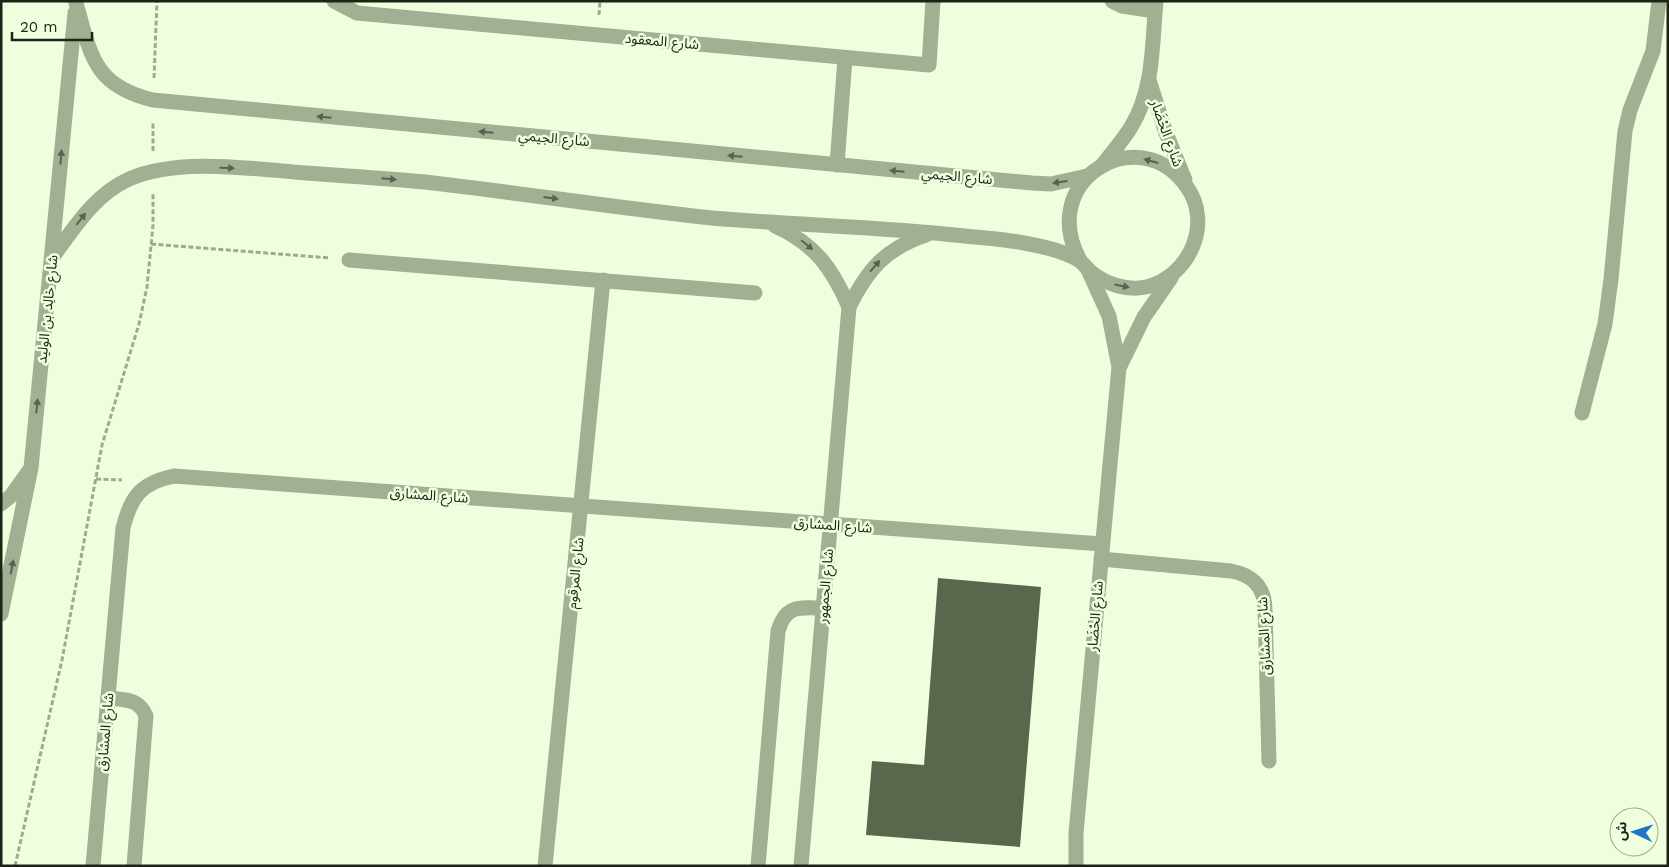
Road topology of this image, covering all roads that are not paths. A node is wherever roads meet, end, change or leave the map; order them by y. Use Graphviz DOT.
graph roads {
  1 [pos="334,1"];
  2 [pos="934,1"];
  3 [pos="1112,1"];
  4 [pos="1659,1"];
  5 [pos="76,2"];
  6 [pos="1156,6"];
  7 [pos="845,58"];
  8 [pos="1149,78"];
  9 [pos="838,165"];
  10 [pos="1102,166"];
  11 [pos="1087,176"];
  12 [pos="1187,186"];
  13 [pos="765,222"];
  14 [pos="934,232"];
  15 [pos="52,258"];
  16 [pos="349,260"];
  17 [pos="1084,265"];
  18 [pos="1176,271"];
  19 [pos="603,280"];
  20 [pos="755,293"];
  21 [pos="848,307"];
  22 [pos="1120,367"];
  23 [pos="1582,413"];
  24 [pos="31,468"];
  25 [pos="1,504"];
  26 [pos="582,506"];
  27 [pos="830,525"];
  28 [pos="1101,552"];
  29 [pos="823,608"];
  30 [pos="1,614"];
  31 [pos="108,698"];
  32 [pos="1268,761"];
  33 [pos="92,866"];
  34 [pos="134,866"];
  35 [pos="545,866"];
  36 [pos="758,866"];
  37 [pos="801,866"];
  38 [pos="1076,866"];
  1 -- 7 [label="street, شارع المعقود"];
  2 -- 7 [label="street, شارع المعقود"];
  3 -- 6 [label="street"];
  4 -- 23 [label="street"];
  9 -- 5 [label="street, شارع الجيمي, one-way"];
  15 -- 5 [label="street, شارع خالِد بن الوليد, one-way"];
  6 -- 8 [label="street, شارع الحْضَار"];
  7 -- 9 [label="street"];
  8 -- 10 [label="street, شارع الحْضَار"];
  8 -- 12 [label="street, شارع الحْضَار"];
  11 -- 9 [label="street, شارع الجيمي, one-way"];
  10 -- 11 [label="street"];
  12 -- 10 [label="street, one-way"];
  11 -- 17 [label="street"];
  12 -- 18 [label="street"];
  13 -- 14 [label="street"];
  15 -- 13 [label="street, one-way"];
  13 -- 21 [label="street, شارع الجمهور, one-way"];
  14 -- 17 [label="street"];
  21 -- 14 [label="street, شارع الجمهور, one-way"];
  24 -- 15 [label="street, شارع خالِد بن الوليد, one-way"];
  16 -- 19 [label="street"];
  17 -- 18 [label="street, one-way"];
  17 -- 22 [label="street, شارع الحْضَار"];
  18 -- 22 [label="street, شارع الحْضَار"];
  19 -- 20 [label="street"];
  19 -- 26 [label="street, شارع المرقوم"];
  21 -- 27 [label="street, شارع الجمهور"];
  22 -- 28 [label="street, شارع الحْضَار"];
  24 -- 25 [label="street"];
  30 -- 24 [label="street, شارع خالِد بن الوليد, one-way"];
  26 -- 27 [label="street, شارع المشارق"];
  26 -- 31 [label="street, شارع المشارق"];
  26 -- 35 [label="street, شارع المرقوم"];
  27 -- 28 [label="street, شارع المشارق"];
  27 -- 29 [label="street, شارع الجمهور"];
  28 -- 32 [label="street, شارع المشارق"];
  28 -- 38 [label="street, شارع الحْضَار"];
  29 -- 36 [label="street"];
  29 -- 37 [label="street, شارع الجمهور"];
  31 -- 33 [label="street, شارع المشارق"];
  31 -- 34 [label="street"];
}
